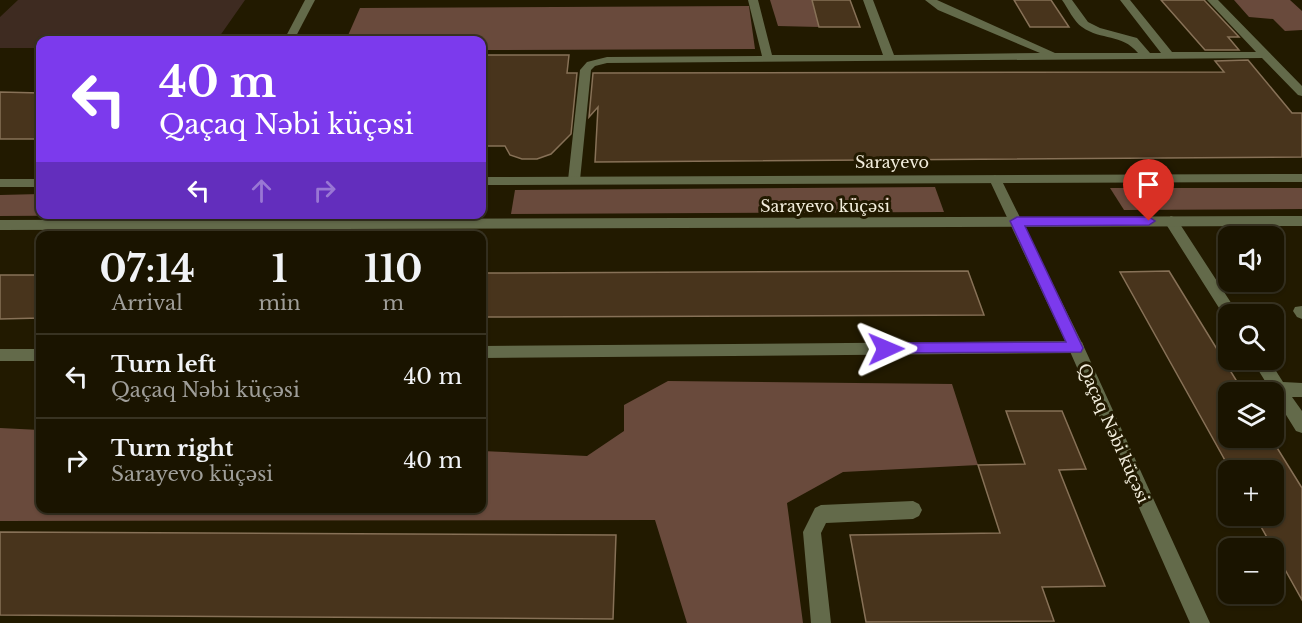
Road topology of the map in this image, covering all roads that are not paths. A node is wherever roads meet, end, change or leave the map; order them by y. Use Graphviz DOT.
graph roads {
  1 [pos="310,0"];
  2 [pos="753,0"];
  3 [pos="868,0"];
  4 [pos="930,0"];
  5 [pos="1067,0"];
  6 [pos="1125,0"];
  7 [pos="1212,0"];
  8 [pos="291,36"];
  9 [pos="1265,55"];
  10 [pos="1147,56"];
  11 [pos="1169,56"];
  12 [pos="1055,57"];
  13 [pos="891,58"];
  14 [pos="768,59"];
  15 [pos="1302,93"];
  16 [pos="1302,178"];
  17 [pos="995,179"];
  18 [pos="574,180"];
  19 [pos="486,181"];
  20 [pos="0,183"];
  21 [pos="36,183"];
  22 [pos="174,220"];
  23 [pos="350,220"];
  24 [pos="1017,221"];
  25 [pos="1171,221"];
  26 [pos="1302,221"];
  27 [pos="0,225"];
  28 [pos="1224,304"];
  29 [pos="1076,348"];
  30 [pos="486,352"];
  31 [pos="0,355"];
  32 [pos="36,355"];
  33 [pos="1284,389"];
  34 [pos="1302,390"];
  35 [pos="1284,398"];
  36 [pos="1302,426"];
  37 [pos="913,510"];
  38 [pos="821,623"];
  39 [pos="1200,623"];
  1 -- 8 [label="street"];
  2 -- 14 [label="street"];
  3 -- 13 [label="street"];
  4 -- 12 [label="street"];
  5 -- 10 [label="street"];
  6 -- 11 [label="street"];
  7 -- 9 [label="street"];
  9 -- 11 [label="street"];
  9 -- 15 [label="street"];
  10 -- 11 [label="street"];
  10 -- 12 [label="street"];
  12 -- 13 [label="street"];
  13 -- 14 [label="street"];
  14 -- 18 [label="street"];
  16 -- 17 [label="street, Sarayevo"];
  17 -- 18 [label="street, Sarayevo"];
  17 -- 24 [label="street, Qaçaq Nəbi küçəsi"];
  18 -- 19 [label="street, Sarayevo"];
  20 -- 21 [label="street"];
  22 -- 23 [label="street"];
  22 -- 27 [label="street"];
  23 -- 24 [label="street, Sarayevo küçəsi"];
  24 -- 25 [label="street, Sarayevo küçəsi"];
  24 -- 29 [label="street, Qaçaq Nəbi küçəsi"];
  25 -- 26 [label="street, Sarayevo küçəsi"];
  25 -- 28 [label="street"];
  29 -- 30 [label="street"];
  29 -- 39 [label="street, Qaçaq Nəbi küçəsi"];
  31 -- 32 [label="street"];
  33 -- 34 [label="street"];
  35 -- 36 [label="street"];
  37 -- 38 [label="street"];
}
